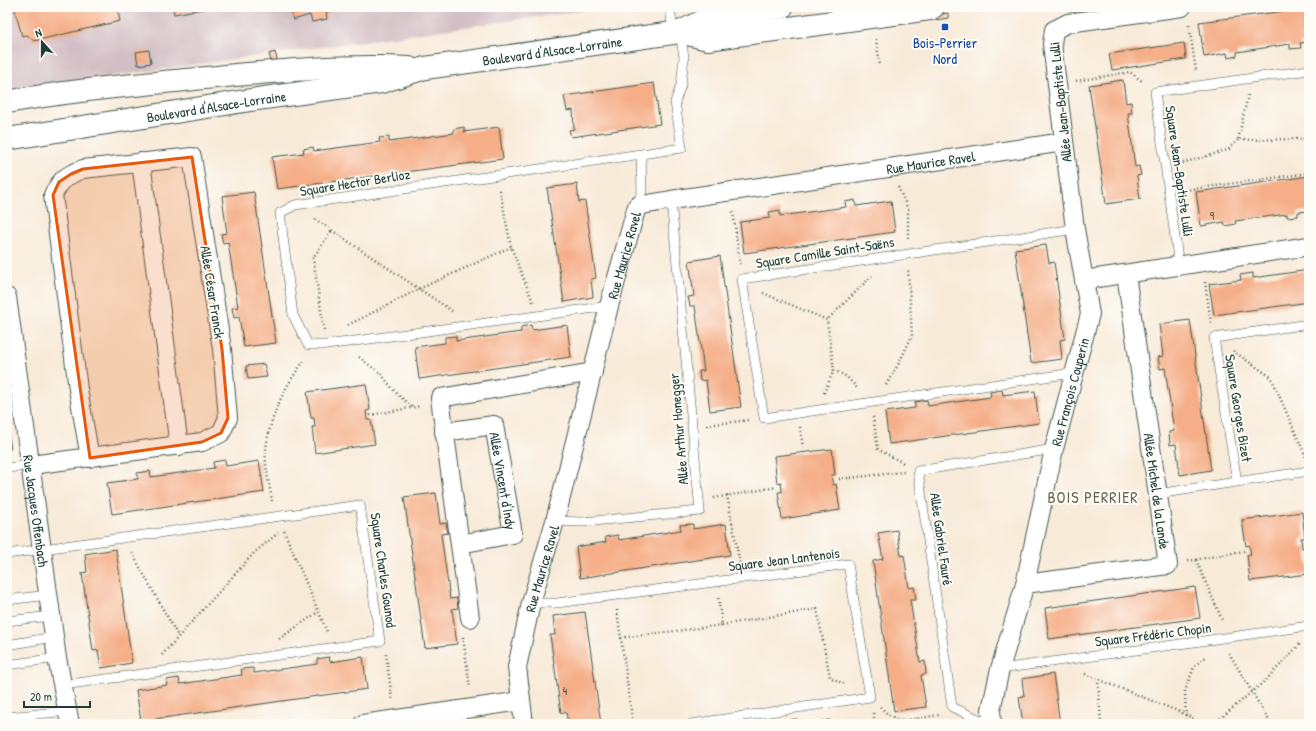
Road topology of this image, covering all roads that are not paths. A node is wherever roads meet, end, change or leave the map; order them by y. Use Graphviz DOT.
graph roads {
  1 [pos="670,7"];
  2 [pos="782,7"];
  3 [pos="875,7"];
  4 [pos="933,7"];
  5 [pos="1185,15"];
  6 [pos="771,30"];
  7 [pos="677,32"];
  8 [pos="424,68"];
  9 [pos="1309,70"];
  10 [pos="7,102"];
  11 [pos="7,138"];
  12 [pos="1064,142"];
  13 [pos="641,154"];
  14 [pos="141,162"];
  15 [pos="670,200"];
  16 [pos="637,206"];
  17 [pos="1075,229"];
  18 [pos="1309,246"];
  19 [pos="1178,266"];
  20 [pos="1126,274"];
  21 [pos="1084,280"];
  22 [pos="7,303"];
  23 [pos="609,306"];
  24 [pos="1309,324"];
  25 [pos="593,372"];
  26 [pos="1074,373"];
  27 [pos="444,432"];
  28 [pos="179,446"];
  29 [pos="1054,450"];
  30 [pos="90,458"];
  31 [pos="31,465"];
  32 [pos="7,468"];
  33 [pos="1309,472"];
  34 [pos="1237,482"];
  35 [pos="1158,494"];
  36 [pos="556,521"];
  37 [pos="460,544"];
  38 [pos="42,550"];
  39 [pos="7,554"];
  40 [pos="1025,584"];
  41 [pos="48,595"];
  42 [pos="7,600"];
  43 [pos="531,603"];
  44 [pos="51,616"];
  45 [pos="470,618"];
  46 [pos="7,621"];
  47 [pos="1309,626"];
  48 [pos="54,637"];
  49 [pos="7,644"];
  50 [pos="57,658"];
  51 [pos="7,665"];
  52 [pos="1000,669"];
  53 [pos="63,685"];
  54 [pos="521,701"];
  55 [pos="8,717"];
  56 [pos="69,717"];
  57 [pos="363,724"];
  58 [pos="524,724"];
  59 [pos="691,724"];
  60 [pos="989,724"];
  61 [pos="992,724"];
  1 -- 7 [label="lane"];
  2 -- 7 [label="main road, Boulevard d'Alsace-Lorraine"];
  3 -- 6 [label="main road"];
  4 -- 6 [label="main road, Boulevard d'Alsace-Lorraine"];
  5 -- 12 [label="street, Allée Jean-Baptiste Lulli"];
  6 -- 7 [label="main road, Boulevard d'Alsace-Lorraine"];
  7 -- 8 [label="main road, Boulevard d'Alsace-Lorraine"];
  7 -- 13 [label="lane, Square Hector Berlioz"];
  8 -- 10 [label="main road, Boulevard d'Alsace-Lorraine"];
  8 -- 11 [label="main road, Boulevard d'Alsace-Lorraine"];
  9 -- 19 [label="lane, Square Jean-Baptiste Lulli"];
  12 -- 15 [label="street, Rue Maurice Ravel"];
  12 -- 17 [label="street, Allée Jean-Baptiste Lulli"];
  13 -- 16 [label="lane"];
  13 -- 23 [label="lane, Square Hector Berlioz"];
  14 -- 28 [label="street"];
  14 -- 28 [label="street, Allée César Franck"];
  14 -- 30 [label="street, Allée César Franck"];
  15 -- 16 [label="street, Rue Maurice Ravel"];
  15 -- 36 [label="lane, Allée Arthur Honegger"];
  16 -- 23 [label="street, Rue Maurice Ravel"];
  17 -- 21 [label="street, Allée Jean-Baptiste Lulli"];
  17 -- 26 [label="lane, Square Camille Saint-Saëns"];
  18 -- 19 [label="street"];
  19 -- 20 [label="street"];
  20 -- 21 [label="street"];
  20 -- 35 [label="street, Allée Michel de la Lande"];
  21 -- 26 [label="street, Rue François Couperin"];
  22 -- 31 [label="street, Rue Jacques Offenbach"];
  23 -- 25 [label="street, Rue Maurice Ravel"];
  24 -- 34 [label="lane, Square Georges Bizet"];
  25 -- 27 [label="street"];
  25 -- 36 [label="street, Rue Maurice Ravel"];
  26 -- 29 [label="street, Rue François Couperin"];
  27 -- 37 [label="street"];
  27 -- 37 [label="street, Allée Vincent d'Indy"];
  28 -- 30 [label="street, Allée César Franck"];
  29 -- 40 [label="street, Rue François Couperin"];
  29 -- 60 [label="lane, Allée Gabriel Fauré"];
  30 -- 31 [label="street, Allée César Franck"];
  31 -- 32 [label="lane"];
  31 -- 38 [label="street, Rue Jacques Offenbach"];
  33 -- 34 [label="lane, Square Georges Bizet"];
  34 -- 35 [label="lane, Square Georges Bizet"];
  35 -- 40 [label="street, Allée Michel de la Lande"];
  36 -- 43 [label="street, Rue Maurice Ravel"];
  37 -- 45 [label="street"];
  38 -- 39 [label="lane, Square Charles Gounod"];
  38 -- 41 [label="street, Rue Jacques Offenbach"];
  38 -- 53 [label="lane, Square Charles Gounod"];
  40 -- 52 [label="street, Rue François Couperin"];
  41 -- 42 [label="lane"];
  41 -- 44 [label="street, Rue Jacques Offenbach"];
  43 -- 54 [label="street, Rue Maurice Ravel"];
  43 -- 59 [label="lane, Square Jean Lantenois"];
  44 -- 46 [label="lane"];
  44 -- 48 [label="street, Rue Jacques Offenbach"];
  47 -- 52 [label="lane, Square Frédéric Chopin"];
  48 -- 49 [label="lane"];
  48 -- 50 [label="street, Rue Jacques Offenbach"];
  50 -- 51 [label="lane"];
  50 -- 53 [label="street, Rue Jacques Offenbach"];
  52 -- 61 [label="street, Rue François Couperin"];
  53 -- 56 [label="street, Rue Jacques Offenbach"];
  54 -- 57 [label="street"];
  54 -- 58 [label="street"];
  55 -- 56 [label="lane"];
}
